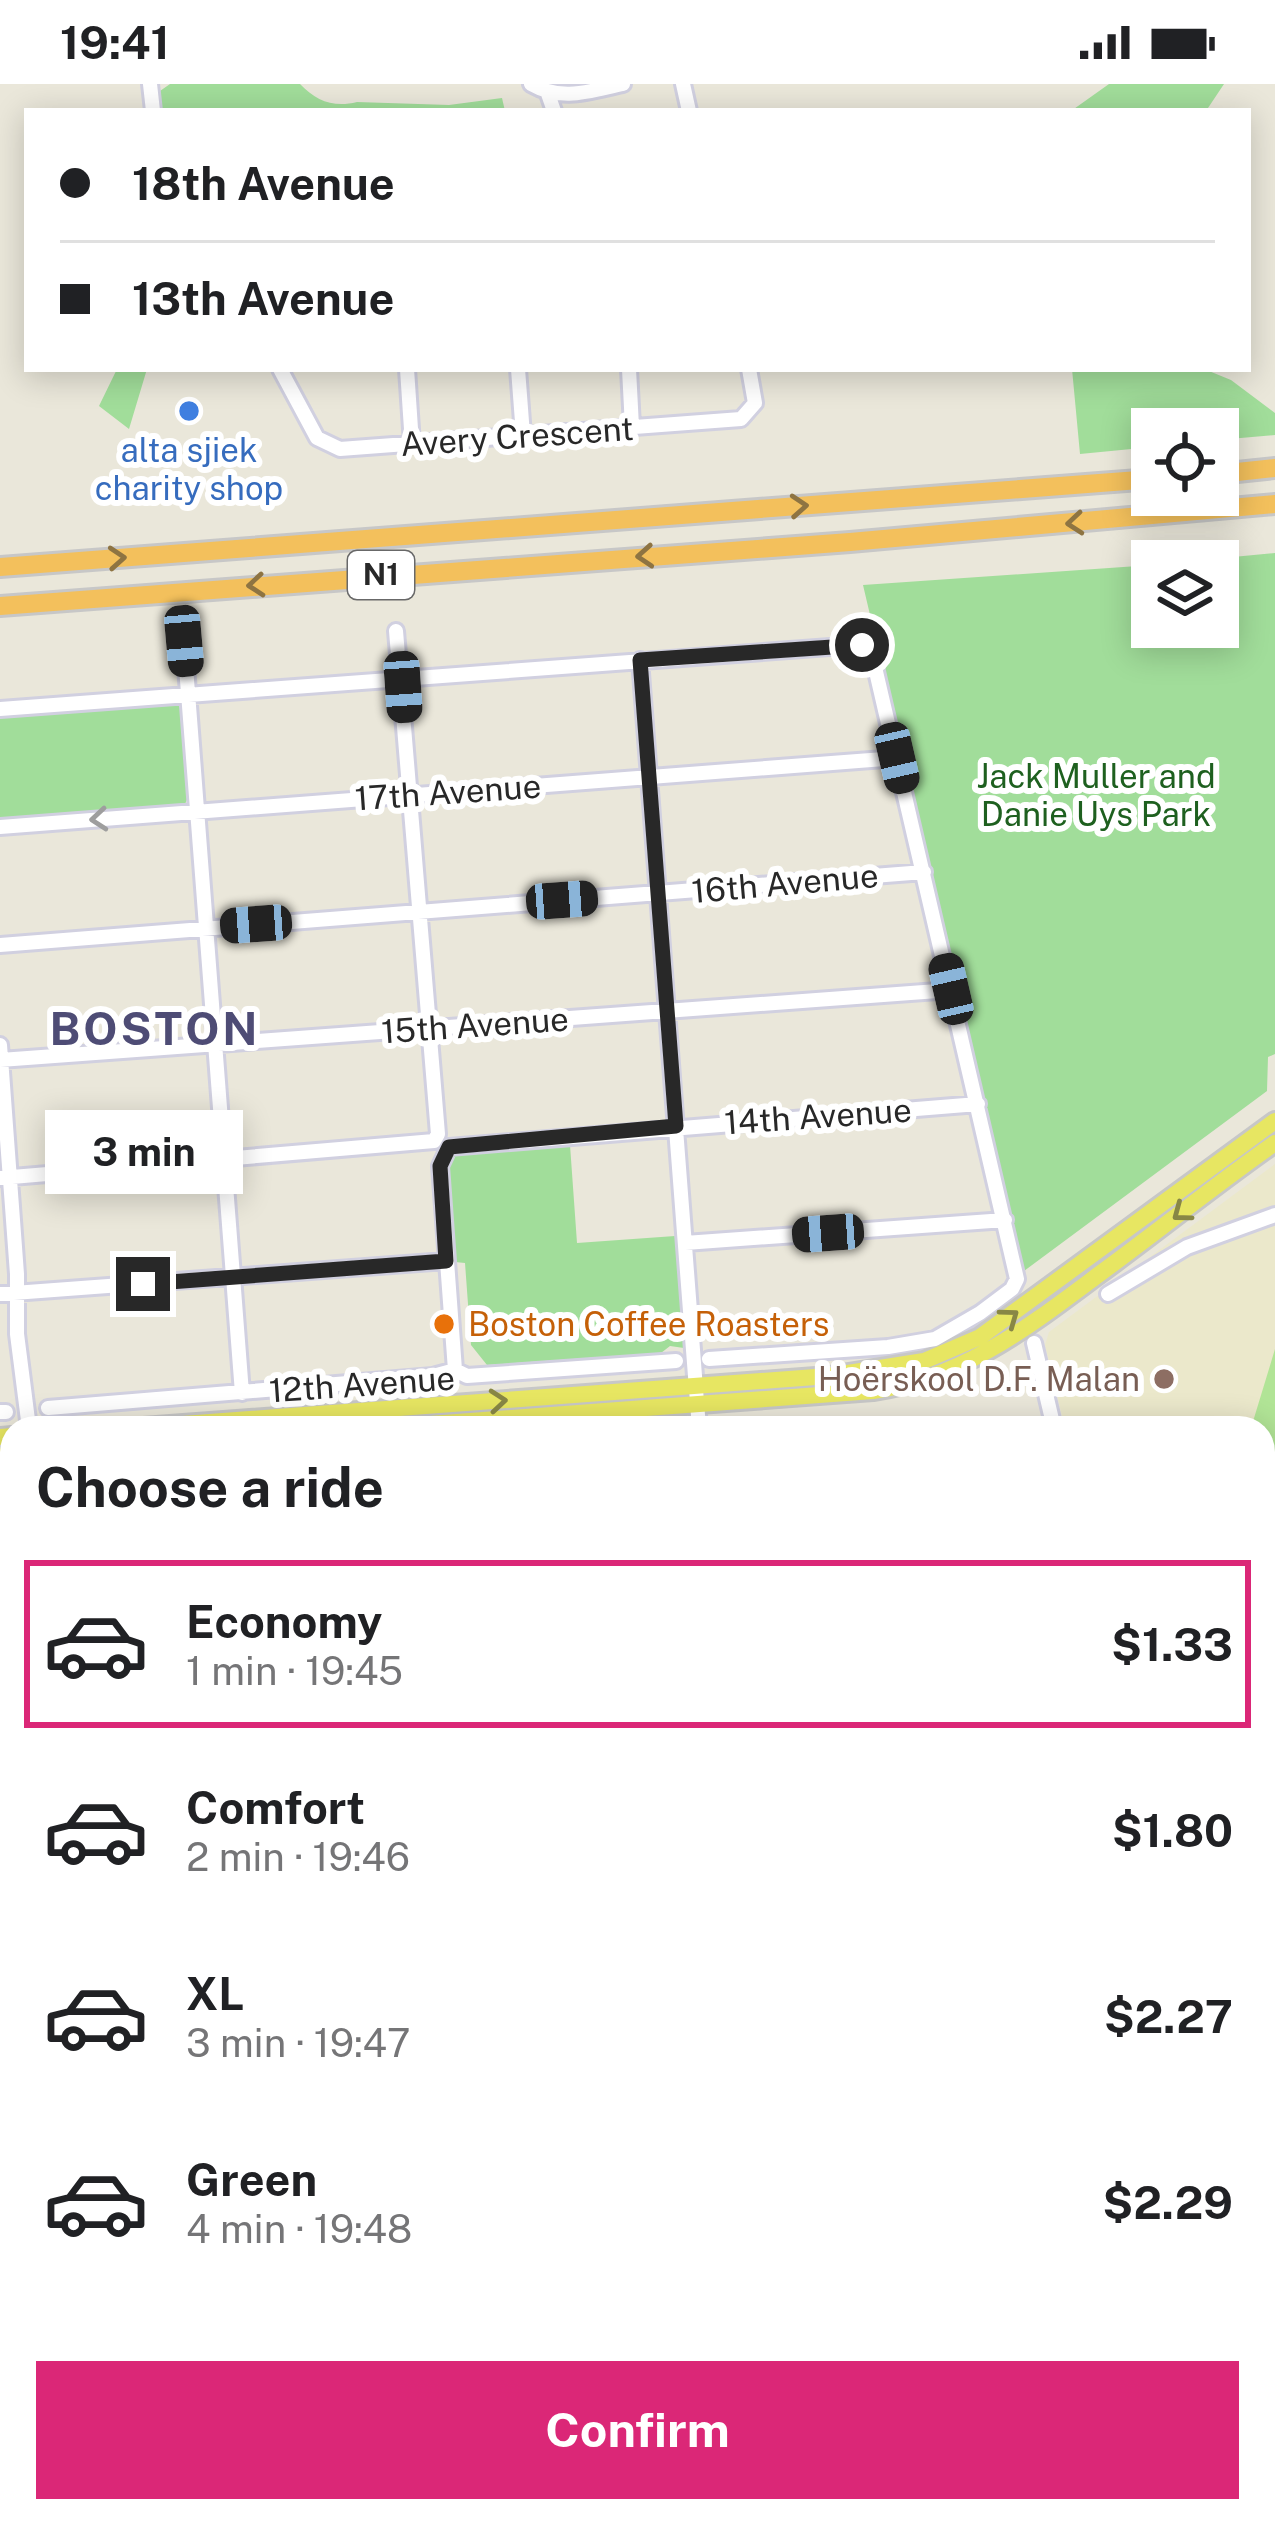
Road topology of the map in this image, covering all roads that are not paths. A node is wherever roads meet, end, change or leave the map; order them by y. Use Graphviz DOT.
graph roads {
  1 [pos="531,84"];
  2 [pos="623,84"];
  3 [pos="548,94"];
  4 [pos="553,108"];
  5 [pos="282,372"];
  6 [pos="407,372"];
  7 [pos="518,372"];
  8 [pos="629,372"];
  9 [pos="750,372"];
  10 [pos="632,427"];
  11 [pos="523,435"];
  12 [pos="412,444"];
  13 [pos="1275,469"];
  14 [pos="1239,472"];
  15 [pos="1131,481"];
  16 [pos="1275,504"];
  17 [pos="0,567"];
  18 [pos="0,606"];
  19 [pos="396,631"];
  20 [pos="184,641"];
  21 [pos="640,660"];
  22 [pos="402,679"];
  23 [pos="189,694"];
  24 [pos="0,709"];
  25 [pos="897,758"];
  26 [pos="650,776"];
  27 [pos="412,794"];
  28 [pos="199,810"];
  29 [pos="0,827"];
  30 [pos="924,872"];
  31 [pos="659,893"];
  32 [pos="420,911"];
  33 [pos="206,927"];
  34 [pos="0,945"];
  35 [pos="951,989"];
  36 [pos="668,1010"];
  37 [pos="428,1028"];
  38 [pos="215,1044"];
  39 [pos="0,1046"];
  40 [pos="1,1059"];
  41 [pos="978,1104"];
  42 [pos="1275,1121"];
  43 [pos="676,1126"];
  44 [pos="1275,1143"];
  45 [pos="440,1146"];
  46 [pos="224,1161"];
  47 [pos="5,1177"];
  48 [pos="1275,1215"];
  49 [pos="1005,1220"];
  50 [pos="685,1244"];
  51 [pos="446,1261"];
  52 [pos="232,1277"];
  53 [pos="14,1291"];
  54 [pos="1108,1294"];
  55 [pos="1034,1343"];
  56 [pos="709,1360"];
  57 [pos="676,1361"];
  58 [pos="455,1370"];
  59 [pos="242,1393"];
  60 [pos="696,1395"];
  61 [pos="48,1408"];
  62 [pos="28,1416"];
  63 [pos="336,1416"];
  64 [pos="492,1416"];
  65 [pos="698,1416"];
  66 [pos="1051,1416"];
  67 [pos="1275,1622"];
  68 [pos="1275,1644"];
  1 -- 3 [label="street"];
  2 -- 3 [label="street"];
  3 -- 4 [label="street"];
  5 -- 12 [label="street, Avery Crescent"];
  6 -- 12 [label="street"];
  7 -- 11 [label="street"];
  8 -- 10 [label="street"];
  9 -- 10 [label="street, Avery Crescent"];
  10 -- 11 [label="street, Avery Crescent"];
  11 -- 12 [label="street, Avery Crescent"];
  13 -- 14 [label="highway"];
  17 -- 15 [label="highway, N1, one-way"];
  16 -- 18 [label="highway, N1, one-way"];
  19 -- 22 [label="street"];
  20 -- 23 [label="street"];
  21 -- 22 [label="street"];
  21 -- 25 [label="street"];
  21 -- 26 [label="street"];
  22 -- 23 [label="street"];
  22 -- 27 [label="street"];
  23 -- 24 [label="street"];
  23 -- 28 [label="street"];
  25 -- 26 [label="street, 17th Avenue"];
  25 -- 30 [label="street"];
  26 -- 27 [label="street, 17th Avenue"];
  26 -- 31 [label="street"];
  27 -- 28 [label="street, 17th Avenue"];
  27 -- 32 [label="street"];
  28 -- 29 [label="street, 17th Avenue, one-way"];
  28 -- 33 [label="street"];
  30 -- 31 [label="street, 16th Avenue"];
  30 -- 35 [label="street"];
  31 -- 32 [label="street, 16th Avenue"];
  31 -- 36 [label="street"];
  32 -- 33 [label="street, 16th Avenue"];
  32 -- 37 [label="street"];
  33 -- 34 [label="street, 16th Avenue"];
  33 -- 38 [label="street"];
  35 -- 36 [label="street, 15th Avenue"];
  35 -- 41 [label="street"];
  36 -- 37 [label="street, 15th Avenue"];
  36 -- 43 [label="street"];
  37 -- 38 [label="street, 15th Avenue"];
  37 -- 45 [label="street"];
  38 -- 40 [label="street, 15th Avenue"];
  38 -- 46 [label="street"];
  39 -- 40 [label="street"];
  40 -- 47 [label="street"];
  41 -- 43 [label="street, 14th Avenue"];
  41 -- 49 [label="street"];
  60 -- 42 [label="main road, one-way"];
  43 -- 45 [label="street, 14th Avenue"];
  43 -- 50 [label="street"];
  44 -- 60 [label="main road, one-way"];
  45 -- 46 [label="street, 14th Avenue"];
  45 -- 51 [label="street"];
  46 -- 47 [label="street, 14th Avenue"];
  46 -- 52 [label="street"];
  47 -- 53 [label="street"];
  48 -- 54 [label="street"];
  49 -- 50 [label="street"];
  49 -- 56 [label="street"];
  50 -- 60 [label="street"];
  51 -- 52 [label="street"];
  51 -- 58 [label="street"];
  52 -- 53 [label="street"];
  52 -- 59 [label="street"];
  53 -- 62 [label="street"];
  55 -- 66 [label="street"];
  57 -- 58 [label="street, 12th Avenue"];
  58 -- 59 [label="street, 12th Avenue"];
  59 -- 61 [label="street, 12th Avenue"];
  63 -- 60 [label="main road, one-way"];
  60 -- 64 [label="main road"];
  60 -- 65 [label="street"];
  67 -- 68 [label="street"];
}
